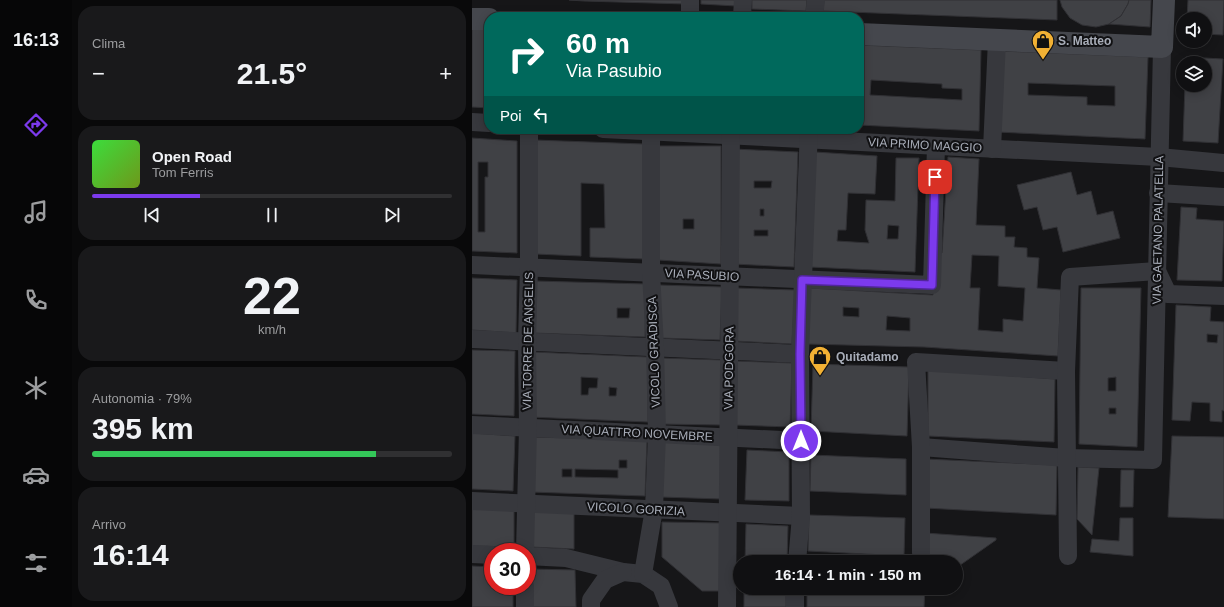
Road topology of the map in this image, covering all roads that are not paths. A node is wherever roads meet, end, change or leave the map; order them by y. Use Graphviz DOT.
graph roads {
  1 [pos="690,0"];
  2 [pos="742,0"];
  3 [pos="816,0"];
  4 [pos="1164,0"];
  5 [pos="690,12"];
  6 [pos="742,12"];
  7 [pos="815,12"];
  8 [pos="472,18"];
  9 [pos="484,19"];
  10 [pos="864,34"];
  11 [pos="997,40"];
  12 [pos="1162,47"];
  13 [pos="472,122"];
  14 [pos="484,123"];
  15 [pos="529,134"];
  16 [pos="651,134"];
  17 [pos="731,134"];
  18 [pos="809,134"];
  19 [pos="936,146"];
  20 [pos="992,149"];
  21 [pos="1159,158"];
  22 [pos="1224,163"];
  23 [pos="1158,193"];
  24 [pos="1224,197"];
  25 [pos="472,265"];
  26 [pos="529,267"];
  27 [pos="1157,271"];
  28 [pos="651,273"];
  29 [pos="730,276"];
  30 [pos="802,280"];
  31 [pos="1224,296"];
  32 [pos="472,339"];
  33 [pos="527,341"];
  34 [pos="655,347"];
  35 [pos="729,350"];
  36 [pos="800,354"];
  37 [pos="1066,371"];
  38 [pos="472,425"];
  39 [pos="528,428"];
  40 [pos="657,434"];
  41 [pos="728,438"];
  42 [pos="801,441"];
  43 [pos="921,447"];
  44 [pos="1066,458"];
  45 [pos="472,500"];
  46 [pos="526,503"];
  47 [pos="654,510"];
  48 [pos="728,513"];
  49 [pos="801,516"];
  50 [pos="525,543"];
  51 [pos="921,553"];
  52 [pos="472,554"];
  53 [pos="484,555"];
  54 [pos="798,555"];
  55 [pos="536,556"];
  56 [pos="1068,556"];
  57 [pos="623,572"];
  58 [pos="643,574"];
  59 [pos="525,595"];
  60 [pos="795,595"];
  61 [pos="525,607"];
  62 [pos="591,607"];
  63 [pos="669,607"];
  64 [pos="727,607"];
  65 [pos="795,607"];
  1 -- 5 [label="street"];
  2 -- 6 [label="street"];
  3 -- 7 [label="street"];
  4 -- 12 [label="main road, VIA GAETANO PALATELLA"];
  8 -- 9 [label="main road"];
  10 -- 11 [label="main road"];
  11 -- 12 [label="main road"];
  11 -- 20 [label="street"];
  12 -- 21 [label="street, VIA GAETANO PALATELLA"];
  13 -- 14 [label="street"];
  15 -- 26 [label="street, VIA TORRE DE ANGELIS"];
  16 -- 28 [label="street, VICOLO GRADISCA"];
  17 -- 29 [label="street, VIA PODGORA"];
  18 -- 19 [label="street, VIA PRIMO MAGGIO"];
  18 -- 30 [label="street"];
  19 -- 20 [label="street, VIA PRIMO MAGGIO"];
  19 -- 30 [label="street, VIA PASUBIO"];
  20 -- 21 [label="street, VIA PRIMO MAGGIO"];
  21 -- 22 [label="street, VIA PRIMO MAGGIO"];
  21 -- 23 [label="street, VIA GAETANO PALATELLA"];
  23 -- 24 [label="street"];
  23 -- 27 [label="street, VIA GAETANO PALATELLA"];
  25 -- 26 [label="street, VIA PASUBIO"];
  26 -- 28 [label="street, VIA PASUBIO"];
  26 -- 33 [label="street, VIA TORRE DE ANGELIS"];
  27 -- 31 [label="street"];
  27 -- 37 [label="street"];
  27 -- 44 [label="street, VIA GAETANO PALATELLA"];
  28 -- 29 [label="street, VIA PASUBIO"];
  28 -- 34 [label="street, VICOLO GRADISCA"];
  29 -- 30 [label="street, VIA PASUBIO"];
  29 -- 35 [label="street, VIA PODGORA"];
  30 -- 36 [label="street"];
  32 -- 33 [label="street"];
  33 -- 34 [label="street"];
  33 -- 39 [label="street, VIA TORRE DE ANGELIS"];
  34 -- 35 [label="street"];
  34 -- 40 [label="street, VICOLO GRADISCA"];
  35 -- 36 [label="street"];
  35 -- 41 [label="street, VIA PODGORA"];
  36 -- 42 [label="street"];
  37 -- 43 [label="street"];
  37 -- 44 [label="street"];
  38 -- 39 [label="street, VIA QUATTRO NOVEMBRE"];
  39 -- 40 [label="street, VIA QUATTRO NOVEMBRE"];
  39 -- 46 [label="street, VIA TORRE DE ANGELIS"];
  40 -- 41 [label="street, VIA QUATTRO NOVEMBRE"];
  40 -- 47 [label="street, VICOLO GRADISCA"];
  41 -- 42 [label="street, VIA QUATTRO NOVEMBRE"];
  41 -- 48 [label="street, VIA PODGORA"];
  42 -- 49 [label="street"];
  43 -- 44 [label="street"];
  43 -- 51 [label="street"];
  44 -- 56 [label="street"];
  45 -- 46 [label="street, VICOLO GORIZIA"];
  46 -- 47 [label="street, VICOLO GORIZIA"];
  46 -- 50 [label="street, VIA TORRE DE ANGELIS"];
  47 -- 48 [label="street, VICOLO GORIZIA"];
  47 -- 58 [label="street, VICOLO GRADISCA"];
  48 -- 49 [label="street, VICOLO GORIZIA"];
  48 -- 64 [label="street, VIA PODGORA"];
  49 -- 54 [label="street"];
  52 -- 53 [label="street"];
  55 -- 57 [label="street"];
  57 -- 58 [label="street"];
  57 -- 62 [label="street"];
  58 -- 63 [label="street"];
  59 -- 61 [label="street"];
  60 -- 65 [label="street"];
}
